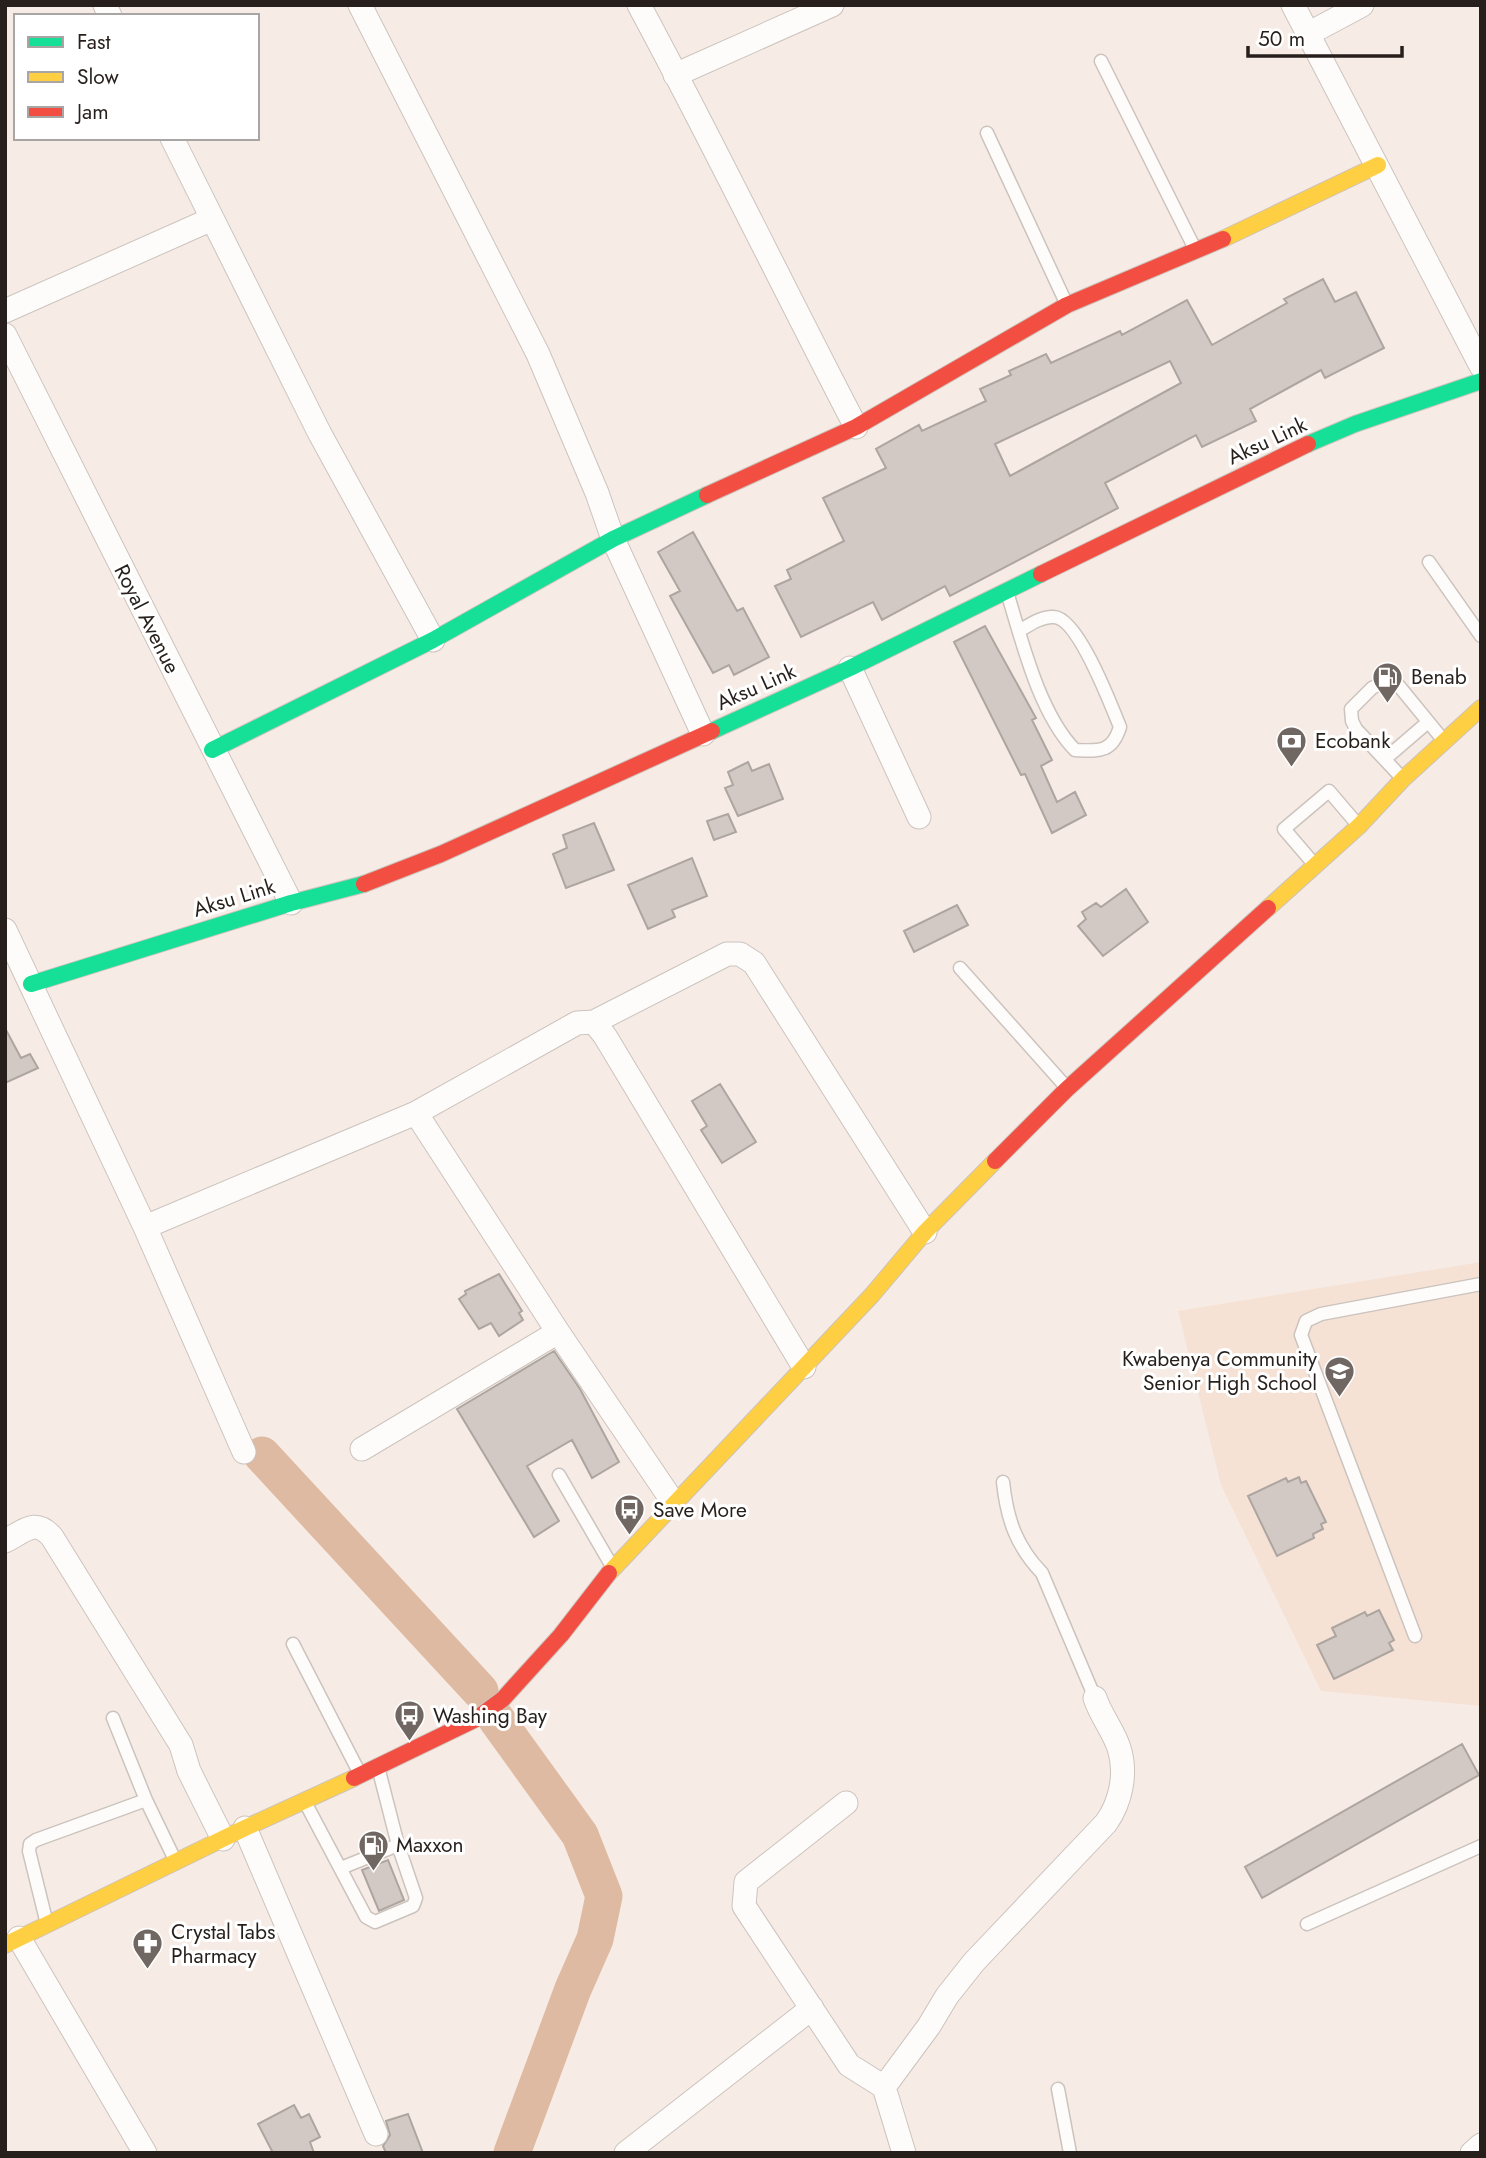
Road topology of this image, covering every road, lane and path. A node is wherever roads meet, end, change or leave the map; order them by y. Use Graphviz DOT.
graph roads {
  1 [pos="360,5"];
  2 [pos="639,5"];
  3 [pos="832,5"];
  4 [pos="1293,5"];
  5 [pos="1362,5"];
  6 [pos="1308,34"];
  7 [pos="1101,61"];
  8 [pos="675,75"];
  9 [pos="987,132"];
  10 [pos="173,140"];
  11 [pos="1378,165"];
  12 [pos="212,219"];
  13 [pos="1196,250"];
  14 [pos="1067,305"];
  15 [pos="5,311"];
  16 [pos="5,335"];
  17 [pos="1481,366"];
  18 [pos="1481,381"];
  19 [pos="856,427"];
  20 [pos="613,539"];
  21 [pos="1429,562"];
  22 [pos="1006,591"];
  23 [pos="1018,631"];
  24 [pos="1481,636"];
  25 [pos="433,640"];
  26 [pos="850,668"];
  27 [pos="1481,708"];
  28 [pos="1428,722"];
  29 [pos="703,734"];
  30 [pos="1444,742"];
  31 [pos="212,750"];
  32 [pos="1385,759"];
  33 [pos="1403,779"];
  34 [pos="919,817"];
  35 [pos="1359,826"];
  36 [pos="1315,866"];
  37 [pos="291,903"];
  38 [pos="5,930"];
  39 [pos="960,968"];
  40 [pos="31,984"];
  41 [pos="594,1022"];
  42 [pos="1067,1089"];
  43 [pos="416,1113"];
  44 [pos="145,1227"];
  45 [pos="925,1232"];
  46 [pos="1481,1284"];
  47 [pos="558,1332"];
  48 [pos="804,1367"];
  49 [pos="362,1450"];
  50 [pos="244,1452"];
  51 [pos="559,1475"];
  52 [pos="1003,1482"];
  53 [pos="673,1502"];
  54 [pos="5,1541"];
  55 [pos="613,1568"];
  56 [pos="1415,1636"];
  57 [pos="293,1644"];
  58 [pos="1096,1698"];
  59 [pos="113,1718"];
  60 [pos="378,1767"];
  61 [pos="361,1776"];
  62 [pos="146,1800"];
  63 [pos="305,1801"];
  64 [pos="846,1803"];
  65 [pos="245,1828"];
  66 [pos="223,1839"];
  67 [pos="398,1845"];
  68 [pos="1481,1846"];
  69 [pos="176,1863"];
  70 [pos="341,1867"];
  71 [pos="47,1924"];
  72 [pos="1307,1924"];
  73 [pos="12,1942"];
  74 [pos="812,2008"];
  75 [pos="884,2087"];
  76 [pos="1058,2089"];
  77 [pos="376,2134"];
  78 [pos="1481,2145"];
  79 [pos="145,2153"];
  80 [pos="626,2153"];
  81 [pos="904,2153"];
  82 [pos="1070,2153"];
  83 [pos="1472,2153"];
  1 -- 20 [label="street"];
  2 -- 8 [label="street"];
  3 -- 8 [label="street"];
  4 -- 6 [label="street"];
  5 -- 6 [label="street"];
  6 -- 11 [label="street"];
  7 -- 13 [label="lane"];
  8 -- 19 [label="street"];
  9 -- 14 [label="lane"];
  10 -- 12 [label="street"];
  11 -- 13 [label="street"];
  11 -- 17 [label="street"];
  12 -- 15 [label="street"];
  12 -- 25 [label="street"];
  13 -- 14 [label="street"];
  14 -- 19 [label="street"];
  16 -- 31 [label="street, Royal Avenue"];
  18 -- 22 [label="street, Aksu Link"];
  19 -- 20 [label="street"];
  20 -- 25 [label="street"];
  20 -- 29 [label="street"];
  21 -- 24 [label="lane"];
  22 -- 23 [label="lane"];
  22 -- 26 [label="street, Aksu Link"];
  23 -- 23 [label="lane"];
  25 -- 31 [label="street"];
  26 -- 29 [label="street, Aksu Link"];
  26 -- 34 [label="street"];
  27 -- 30 [label="street"];
  28 -- 30 [label="lane"];
  28 -- 32 [label="lane"];
  28 -- 32 [label="lane"];
  29 -- 37 [label="street, Aksu Link"];
  30 -- 33 [label="street"];
  31 -- 37 [label="street, Royal Avenue"];
  32 -- 33 [label="lane"];
  33 -- 35 [label="street"];
  35 -- 36 [label="street"];
  35 -- 36 [label="lane"];
  36 -- 42 [label="street"];
  37 -- 40 [label="street, Aksu Link"];
  38 -- 40 [label="street"];
  39 -- 42 [label="lane"];
  40 -- 44 [label="street"];
  41 -- 43 [label="street"];
  41 -- 45 [label="street"];
  41 -- 48 [label="street"];
  42 -- 45 [label="street"];
  43 -- 44 [label="street"];
  43 -- 47 [label="street"];
  44 -- 50 [label="street"];
  45 -- 48 [label="street"];
  46 -- 56 [label="lane"];
  47 -- 49 [label="street"];
  47 -- 53 [label="street"];
  48 -- 53 [label="street"];
  51 -- 55 [label="lane"];
  52 -- 58 [label="lane"];
  53 -- 55 [label="street"];
  54 -- 66 [label="street"];
  55 -- 60 [label="street"];
  57 -- 61 [label="lane"];
  58 -- 75 [label="street"];
  59 -- 62 [label="lane"];
  60 -- 61 [label="street"];
  60 -- 67 [label="lane"];
  61 -- 63 [label="street"];
  62 -- 69 [label="lane"];
  62 -- 71 [label="lane"];
  63 -- 65 [label="street"];
  63 -- 70 [label="lane"];
  64 -- 74 [label="street"];
  65 -- 66 [label="street"];
  65 -- 77 [label="street"];
  66 -- 69 [label="street"];
  67 -- 70 [label="lane"];
  67 -- 70 [label="lane"];
  68 -- 72 [label="lane"];
  69 -- 71 [label="street"];
  71 -- 73 [label="street"];
  73 -- 79 [label="street"];
  74 -- 75 [label="street"];
  74 -- 80 [label="street"];
  75 -- 81 [label="street"];
  76 -- 82 [label="lane"];
  78 -- 83 [label="street"];
}
